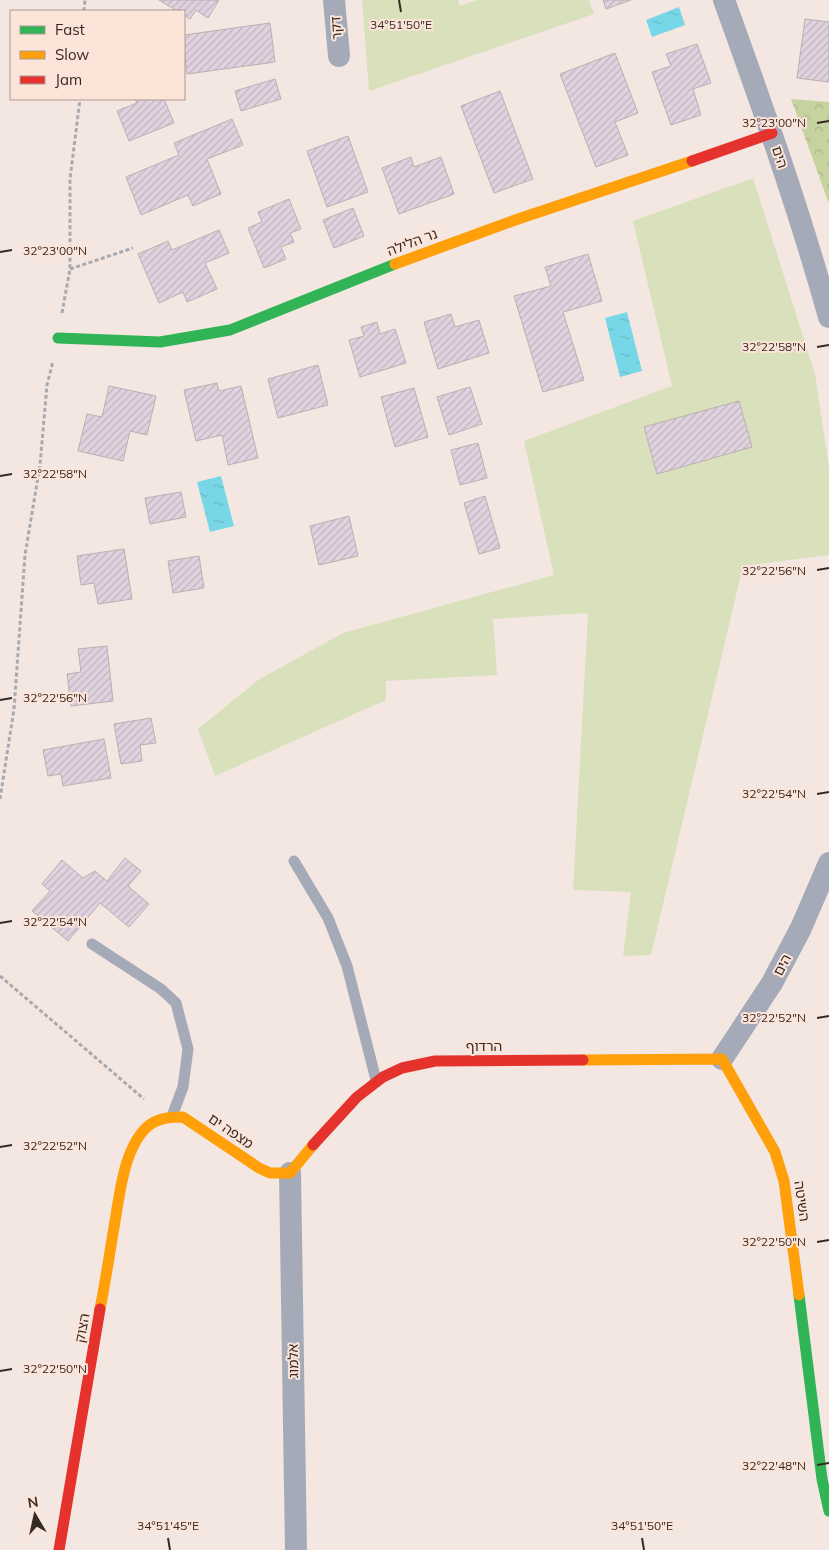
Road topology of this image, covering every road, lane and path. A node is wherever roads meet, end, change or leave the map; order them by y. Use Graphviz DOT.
graph roads {
  1 [pos="334,0"];
  2 [pos="724,0"];
  3 [pos="338,56"];
  4 [pos="80,100"];
  5 [pos="772,133"];
  6 [pos="133,248"];
  7 [pos="70,269"];
  8 [pos="829,317"];
  9 [pos="58,338"];
  10 [pos="0,799"];
  11 [pos="294,861"];
  12 [pos="829,863"];
  13 [pos="92,944"];
  14 [pos="0,976"];
  15 [pos="722,1059"];
  16 [pos="377,1082"];
  17 [pos="164,1118"];
  18 [pos="290,1173"];
  19 [pos="829,1511"];
  20 [pos="59,1550"];
  21 [pos="296,1550"];
  1 -- 3 [label="street, דקר"];
  2 -- 5 [label="street, הים"];
  4 -- 7 [label="path"];
  5 -- 8 [label="street, הים"];
  5 -- 9 [label="street, נר הלילה"];
  6 -- 7 [label="path"];
  7 -- 9 [label="path"];
  9 -- 10 [label="path"];
  11 -- 16 [label="lane"];
  12 -- 15 [label="street, הים"];
  13 -- 17 [label="lane"];
  14 -- 17 [label="path"];
  15 -- 16 [label="street, הרדוף"];
  15 -- 19 [label="street, השיטה"];
  16 -- 18 [label="street, הרדוף"];
  17 -- 18 [label="street, מצפה ים"];
  17 -- 20 [label="street, הצוק"];
  18 -- 21 [label="street, אלמוג"];
}
